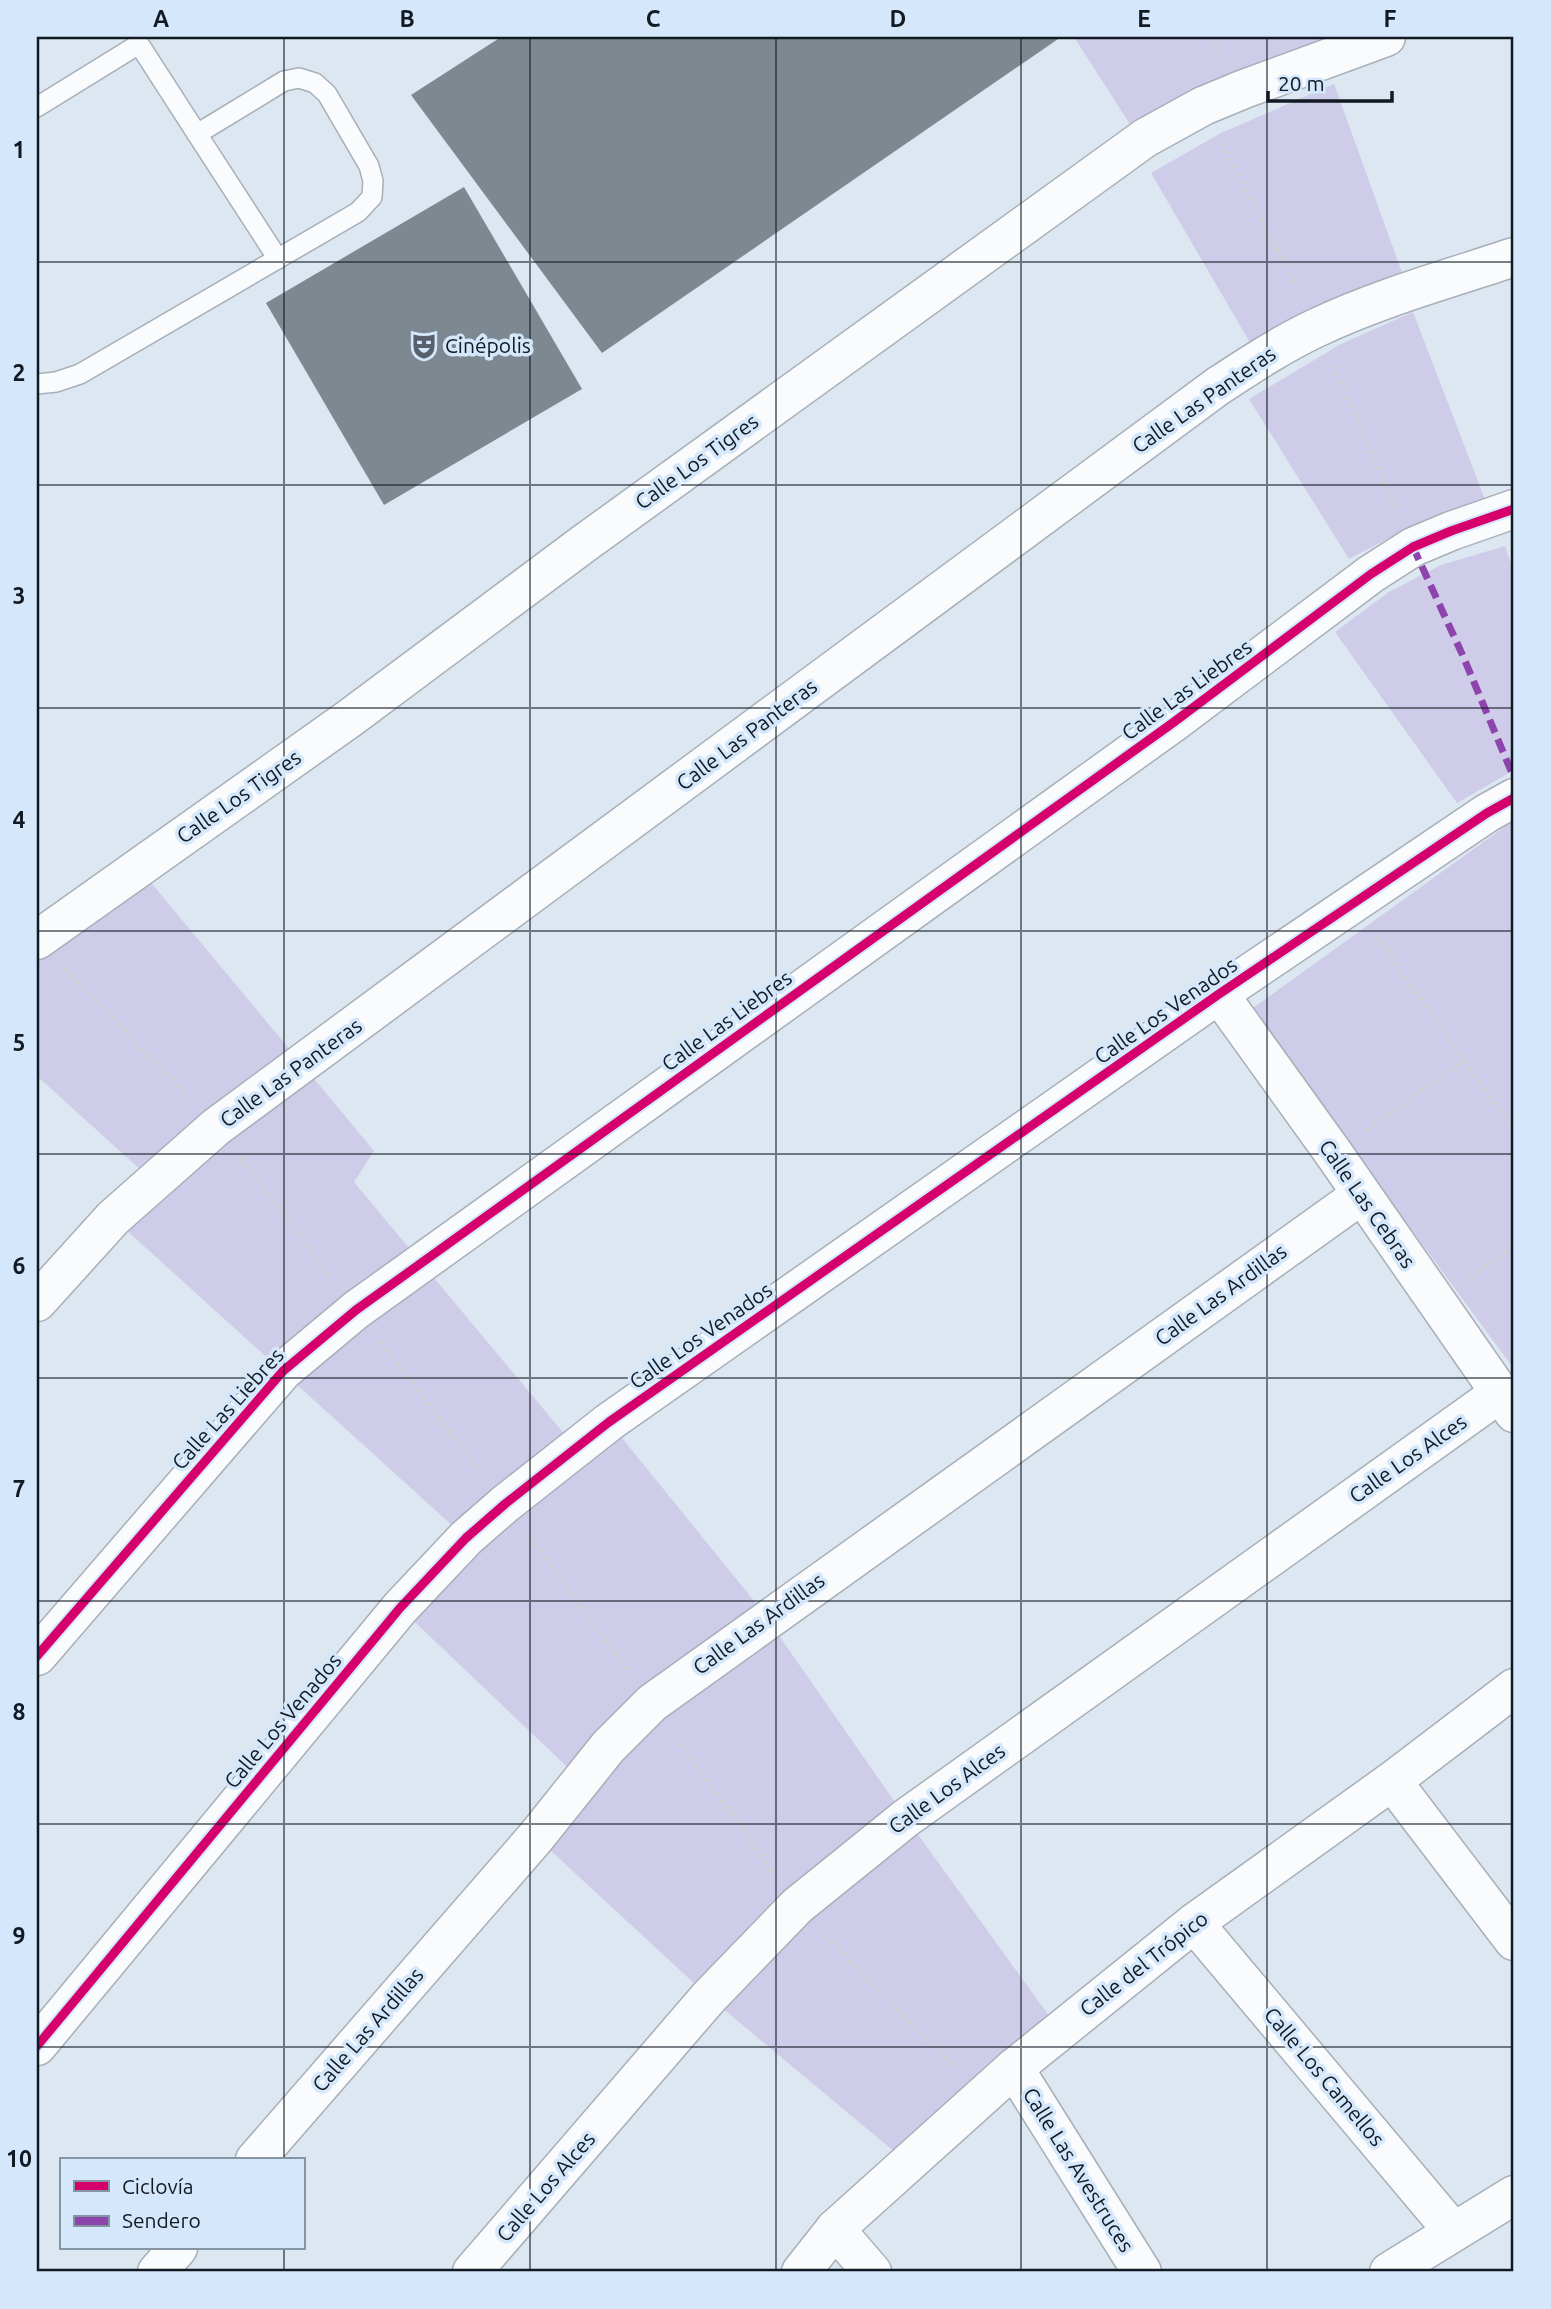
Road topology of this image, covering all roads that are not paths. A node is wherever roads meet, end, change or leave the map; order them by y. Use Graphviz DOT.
graph roads {
  1 [pos="1386,37"];
  2 [pos="137,40"];
  3 [pos="37,107"];
  4 [pos="197,134"];
  5 [pos="1514,257"];
  6 [pos="278,259"];
  7 [pos="37,384"];
  8 [pos="1514,509"];
  9 [pos="1514,798"];
  10 [pos="37,940"];
  11 [pos="1219,994"];
  12 [pos="1361,1195"];
  13 [pos="37,1302"];
  14 [pos="1507,1404"];
  15 [pos="37,1656"];
  16 [pos="1514,1688"];
  17 [pos="1392,1781"];
  18 [pos="1194,1923"];
  19 [pos="1514,1941"];
  20 [pos="37,2046"];
  21 [pos="1014,2068"];
  22 [pos="257,2158"];
  23 [pos="1514,2195"];
  24 [pos="835,2229"];
  25 [pos="1453,2231"];
  26 [pos="176,2250"];
  27 [pos="157,2272"];
  28 [pos="472,2272"];
  29 [pos="801,2272"];
  30 [pos="872,2272"];
  31 [pos="1142,2272"];
  32 [pos="1390,2272"];
  1 -- 10 [label="street, Calle Los Tigres"];
  2 -- 3 [label="lane"];
  2 -- 4 [label="lane"];
  4 -- 6 [label="lane"];
  4 -- 6 [label="lane"];
  5 -- 13 [label="street, Calle Las Panteras"];
  6 -- 7 [label="lane"];
  8 -- 15 [label="street, Calle Las Liebres"];
  9 -- 11 [label="street, Calle Los Venados"];
  11 -- 12 [label="street, Calle Las Cebras"];
  11 -- 20 [label="street, Calle Los Venados"];
  12 -- 14 [label="street, Calle Las Cebras"];
  12 -- 22 [label="street, Calle Las Ardillas"];
  14 -- 28 [label="street, Calle Los Alces"];
  16 -- 17 [label="street, Calle del Trópico"];
  17 -- 18 [label="street, Calle del Trópico"];
  17 -- 19 [label="street"];
  18 -- 21 [label="street, Calle del Trópico"];
  18 -- 25 [label="street, Calle Los Camellos"];
  21 -- 24 [label="street, Calle del Trópico"];
  21 -- 31 [label="street, Calle Las Avestruces"];
  23 -- 25 [label="street"];
  24 -- 29 [label="street, Calle del Trópico"];
  24 -- 30 [label="street"];
  25 -- 32 [label="street"];
  26 -- 27 [label="street"];
}
